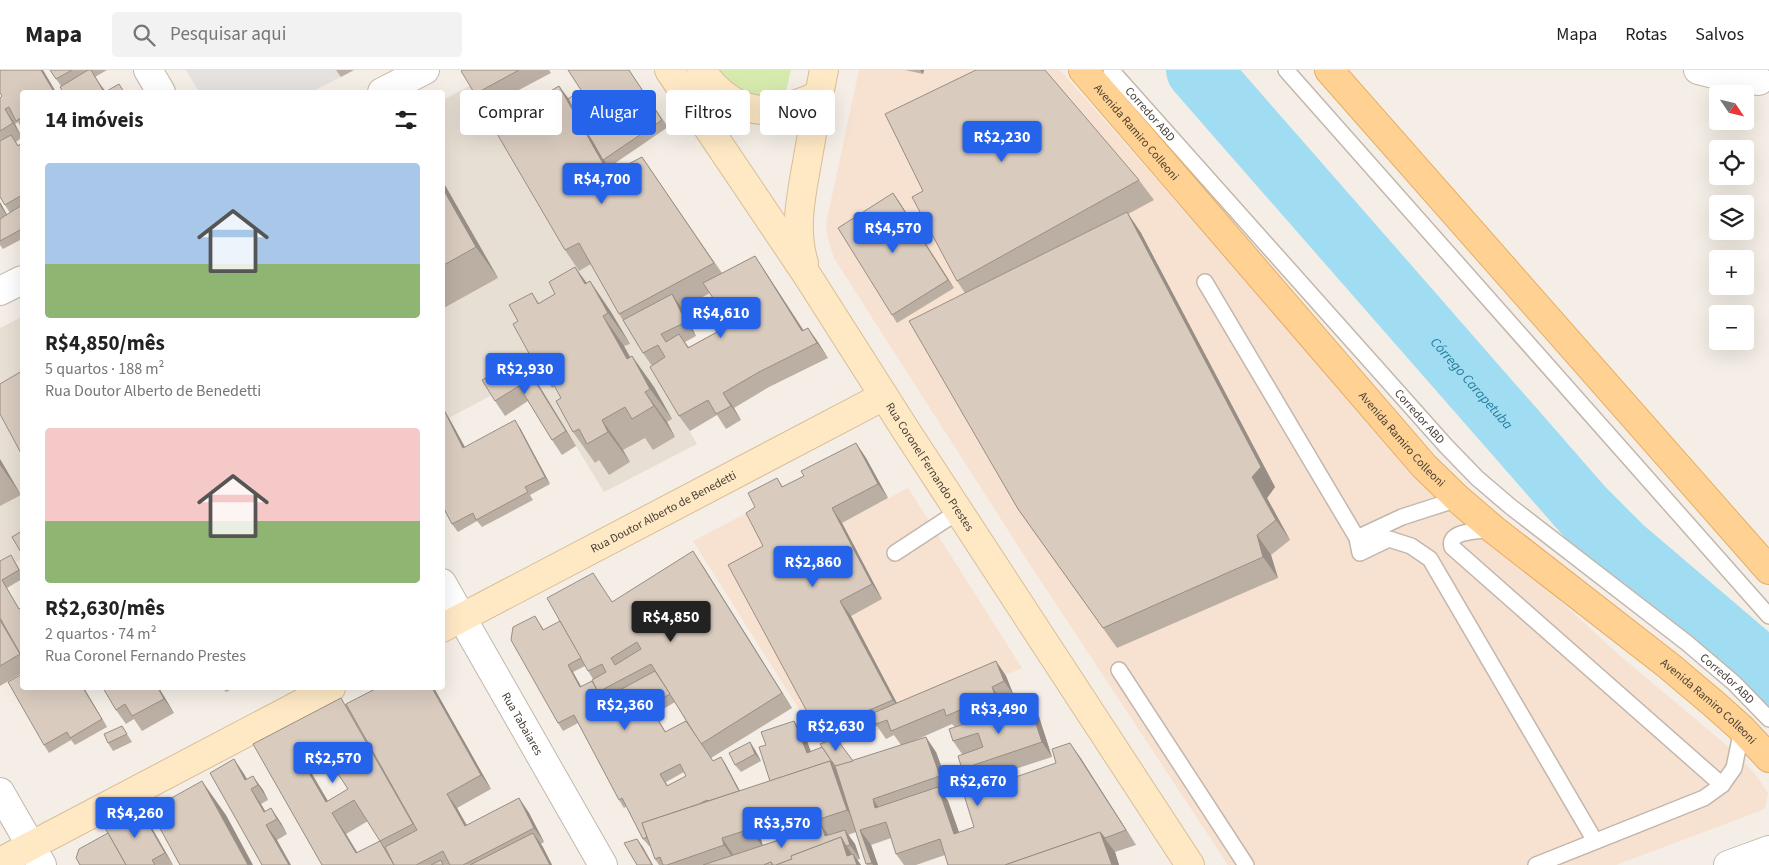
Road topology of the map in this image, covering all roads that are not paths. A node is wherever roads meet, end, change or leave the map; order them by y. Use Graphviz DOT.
graph roads {
  1 [pos="148,70"];
  2 [pos="426,70"];
  3 [pos="669,70"];
  4 [pos="701,70"];
  5 [pos="1083,70"];
  6 [pos="1111,70"];
  7 [pos="1286,70"];
  8 [pos="1329,70"];
  9 [pos="1698,70"];
  10 [pos="1759,81"];
  11 [pos="821,83"];
  12 [pos="160,90"];
  13 [pos="386,90"];
  14 [pos="807,275"];
  15 [pos="20,281"];
  16 [pos="1205,282"];
  17 [pos="0,291"];
  18 [pos="884,396"];
  19 [pos="1458,499"];
  20 [pos="959,511"];
  21 [pos="1493,529"];
  22 [pos="1357,538"];
  23 [pos="895,553"];
  24 [pos="1769,570"];
  25 [pos="445,594"];
  26 [pos="1769,616"];
  27 [pos="453,623"];
  28 [pos="1119,670"];
  29 [pos="328,690"];
  30 [pos="1769,719"];
  31 [pos="1742,729"];
  32 [pos="1769,758"];
  33 [pos="1722,786"];
  34 [pos="0,792"];
  35 [pos="1595,841"];
  36 [pos="1769,850"];
  37 [pos="37,856"];
  38 [pos="0,862"];
  39 [pos="603,865"];
  40 [pos="1190,865"];
  41 [pos="1246,865"];
  42 [pos="1536,865"];
  43 [pos="1728,865"];
  1 -- 12 [label="street"];
  2 -- 13 [label="street"];
  3 -- 14 [label="main road, Rua Coronel Fernando Prestes"];
  4 -- 11 [label="main road"];
  5 -- 19 [label="main road, Avenida Ramiro Colleoni"];
  6 -- 30 [label="lane, Corredor ABD"];
  7 -- 26 [label="lane"];
  8 -- 24 [label="main road"];
  9 -- 10 [label="street"];
  11 -- 14 [label="main road"];
  14 -- 18 [label="main road, Rua Coronel Fernando Prestes"];
  15 -- 17 [label="street"];
  16 -- 22 [label="lane"];
  18 -- 20 [label="main road, Rua Coronel Fernando Prestes"];
  18 -- 27 [label="main road, Rua Doutor Alberto de Benedetti"];
  19 -- 21 [label="main road, Avenida Ramiro Colleoni"];
  19 -- 22 [label="lane"];
  20 -- 23 [label="lane"];
  20 -- 40 [label="main road, Rua Coronel Fernando Prestes"];
  21 -- 31 [label="main road, Avenida Ramiro Colleoni"];
  21 -- 33 [label="lane"];
  22 -- 35 [label="lane"];
  25 -- 27 [label="street, Rua Tabaiares"];
  27 -- 39 [label="street, Rua Tabaiares"];
  28 -- 41 [label="lane"];
  29 -- 37 [label="main road"];
  31 -- 32 [label="main road, Avenida Ramiro Colleoni"];
  31 -- 33 [label="lane"];
  33 -- 35 [label="lane"];
  34 -- 37 [label="street"];
  35 -- 42 [label="lane"];
  36 -- 43 [label="street"];
  37 -- 38 [label="main road"];
}
